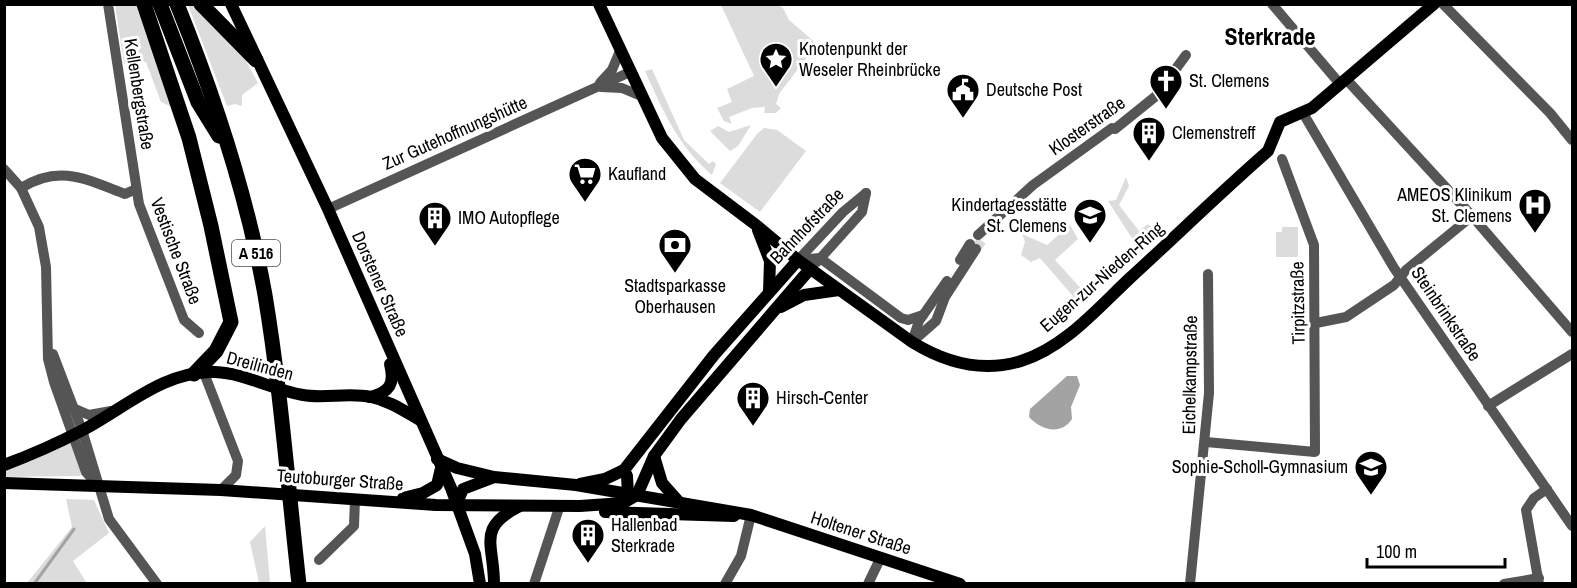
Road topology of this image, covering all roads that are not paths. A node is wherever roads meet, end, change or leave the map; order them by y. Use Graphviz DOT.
graph roads {
  1 [pos="108,4"];
  2 [pos="144,4"];
  3 [pos="160,4"];
  4 [pos="177,4"];
  5 [pos="201,4"];
  6 [pos="231,4"];
  7 [pos="599,4"];
  8 [pos="1272,4"];
  9 [pos="1434,4"];
  10 [pos="1443,4"];
  11 [pos="620,51"];
  12 [pos="1186,55"];
  13 [pos="256,60"];
  14 [pos="630,72"];
  15 [pos="1343,81"];
  16 [pos="595,87"];
  17 [pos="641,96"];
  18 [pos="1303,113"];
  19 [pos="1572,140"];
  20 [pos="231,157"];
  21 [pos="1282,159"];
  22 [pos="4,169"];
  23 [pos="21,188"];
  24 [pos="136,189"];
  25 [pos="328,209"];
  26 [pos="1472,216"];
  27 [pos="756,225"];
  28 [pos="981,236"];
  29 [pos="820,258"];
  30 [pos="798,260"];
  31 [pos="810,269"];
  32 [pos="1208,274"];
  33 [pos="1401,278"];
  34 [pos="839,290"];
  35 [pos="769,292"];
  36 [pos="772,312"];
  37 [pos="919,317"];
  38 [pos="1316,322"];
  39 [pos="380,328"];
  40 [pos="1572,332"];
  41 [pos="199,333"];
  42 [pos="912,342"];
  43 [pos="49,344"];
  44 [pos="1572,354"];
  45 [pos="199,373"];
  46 [pos="370,397"];
  47 [pos="1488,406"];
  48 [pos="73,408"];
  49 [pos="114,410"];
  50 [pos="420,420"];
  51 [pos="78,433"];
  52 [pos="1206,442"];
  53 [pos="654,456"];
  54 [pos="439,463"];
  55 [pos="4,465"];
  56 [pos="624,470"];
  57 [pos="494,477"];
  58 [pos="4,483"];
  59 [pos="98,484"];
  60 [pos="576,485"];
  61 [pos="1547,489"];
  62 [pos="221,490"];
  63 [pos="632,496"];
  64 [pos="355,499"];
  65 [pos="396,500"];
  66 [pos="679,501"];
  67 [pos="457,503"];
  68 [pos="521,505"];
  69 [pos="560,506"];
  70 [pos="580,506"];
  71 [pos="646,514"];
  72 [pos="751,515"];
  73 [pos="1572,526"];
  74 [pos="880,558"];
  75 [pos="319,560"];
  76 [pos="1539,581"];
  77 [pos="157,584"];
  78 [pos="299,584"];
  79 [pos="480,584"];
  80 [pos="494,584"];
  81 [pos="534,584"];
  82 [pos="724,584"];
  83 [pos="868,584"];
  84 [pos="960,584"];
  85 [pos="1190,584"];
  86 [pos="1504,584"];
  1 -- 24 [label="street, Kellenbergstraße"];
  2 -- 45 [label="highway"];
  3 -- 20 [label="highway"];
  4 -- 20 [label="highway, A 516"];
  5 -- 13 [label="highway"];
  6 -- 13 [label="main road, Dorstener Straße"];
  7 -- 11 [label="main road, Eugen-zur-Nieden-Ring"];
  8 -- 15 [label="street"];
  9 -- 15 [label="main road, Eugen-zur-Nieden-Ring"];
  10 -- 19 [label="street"];
  11 -- 14 [label="main road, Eugen-zur-Nieden-Ring"];
  11 -- 16 [label="street, Zur Gutehoffnungshütte"];
  12 -- 28 [label="street, Klosterstraße"];
  13 -- 25 [label="main road, Dorstener Straße"];
  14 -- 16 [label="street, Zur Gutehoffnungshütte"];
  14 -- 17 [label="main road, Eugen-zur-Nieden-Ring"];
  15 -- 18 [label="main road, Eugen-zur-Nieden-Ring"];
  15 -- 26 [label="street"];
  16 -- 17 [label="street, Zur Gutehoffnungshütte"];
  16 -- 25 [label="street, Zur Gutehoffnungshütte"];
  17 -- 27 [label="main road, Eugen-zur-Nieden-Ring"];
  18 -- 33 [label="street, Steinbrinkstraße"];
  18 -- 42 [label="main road, Eugen-zur-Nieden-Ring"];
  20 -- 78 [label="highway, A 516"];
  21 -- 38 [label="street, Tirpitzstraße"];
  22 -- 23 [label="street"];
  23 -- 24 [label="street, Vestische Straße"];
  23 -- 43 [label="street"];
  24 -- 41 [label="street, Vestische Straße"];
  25 -- 39 [label="main road, Dorstener Straße"];
  26 -- 33 [label="street"];
  26 -- 40 [label="street"];
  27 -- 30 [label="main road, Eugen-zur-Nieden-Ring"];
  27 -- 35 [label="main road"];
  29 -- 30 [label="street"];
  29 -- 30 [label="street, Bahnhofstraße"];
  29 -- 31 [label="street, Bahnhofstraße"];
  29 -- 37 [label="street"];
  30 -- 31 [label="main road, Eugen-zur-Nieden-Ring"];
  30 -- 35 [label="main road, Bahnhofstraße"];
  31 -- 34 [label="main road, Eugen-zur-Nieden-Ring"];
  31 -- 36 [label="main road, Bahnhofstraße"];
  32 -- 52 [label="street, Eichelkampstraße"];
  33 -- 38 [label="street"];
  33 -- 47 [label="street, Steinbrinkstraße"];
  34 -- 36 [label="main road"];
  34 -- 42 [label="main road, Eugen-zur-Nieden-Ring"];
  35 -- 56 [label="main road, Bahnhofstraße"];
  36 -- 53 [label="main road, Bahnhofstraße"];
  37 -- 42 [label="street"];
  37 -- 42 [label="street"];
  38 -- 52 [label="street, Tirpitzstraße"];
  39 -- 46 [label="main road"];
  39 -- 50 [label="main road, Dorstener Straße"];
  43 -- 48 [label="street"];
  43 -- 51 [label="street"];
  44 -- 47 [label="street"];
  45 -- 46 [label="main road, Dreilinden"];
  45 -- 49 [label="main road, Dreilinden"];
  45 -- 62 [label="street"];
  46 -- 50 [label="main road, Dreilinden"];
  47 -- 61 [label="street, Steinbrinkstraße"];
  48 -- 49 [label="street"];
  48 -- 51 [label="street"];
  49 -- 51 [label="main road, Dreilinden"];
  50 -- 54 [label="main road, Dorstener Straße"];
  51 -- 55 [label="main road"];
  51 -- 59 [label="street"];
  52 -- 85 [label="street, Eichelkampstraße"];
  53 -- 63 [label="main road, Bahnhofstraße"];
  53 -- 66 [label="main road"];
  54 -- 57 [label="main road, Holtener Straße"];
  54 -- 65 [label="main road"];
  54 -- 67 [label="main road, Dorstener Straße"];
  56 -- 60 [label="main road"];
  56 -- 63 [label="main road"];
  57 -- 60 [label="main road, Holtener Straße"];
  57 -- 67 [label="main road"];
  58 -- 59 [label="main road, Teutoburger Straße"];
  59 -- 62 [label="main road, Teutoburger Straße"];
  59 -- 77 [label="street"];
  60 -- 63 [label="main road, Holtener Straße"];
  61 -- 73 [label="street, Steinbrinkstraße"];
  61 -- 76 [label="street"];
  62 -- 64 [label="main road, Teutoburger Straße"];
  63 -- 66 [label="main road, Holtener Straße"];
  63 -- 70 [label="main road, Holtener Straße"];
  63 -- 71 [label="main road"];
  64 -- 65 [label="main road, Teutoburger Straße"];
  64 -- 75 [label="street"];
  65 -- 67 [label="main road, Teutoburger Straße"];
  66 -- 72 [label="main road, Holtener Straße"];
  67 -- 68 [label="main road, Holtener Straße"];
  67 -- 79 [label="main road, Dorstener Straße"];
  68 -- 69 [label="main road, Holtener Straße"];
  68 -- 80 [label="main road"];
  69 -- 70 [label="main road, Holtener Straße"];
  69 -- 81 [label="street"];
  70 -- 71 [label="main road, Holtener Straße"];
  71 -- 72 [label="main road, Holtener Straße"];
  72 -- 74 [label="main road, Holtener Straße"];
  72 -- 82 [label="street"];
  74 -- 83 [label="street"];
  74 -- 84 [label="main road, Holtener Straße"];
  76 -- 86 [label="street"];
}
